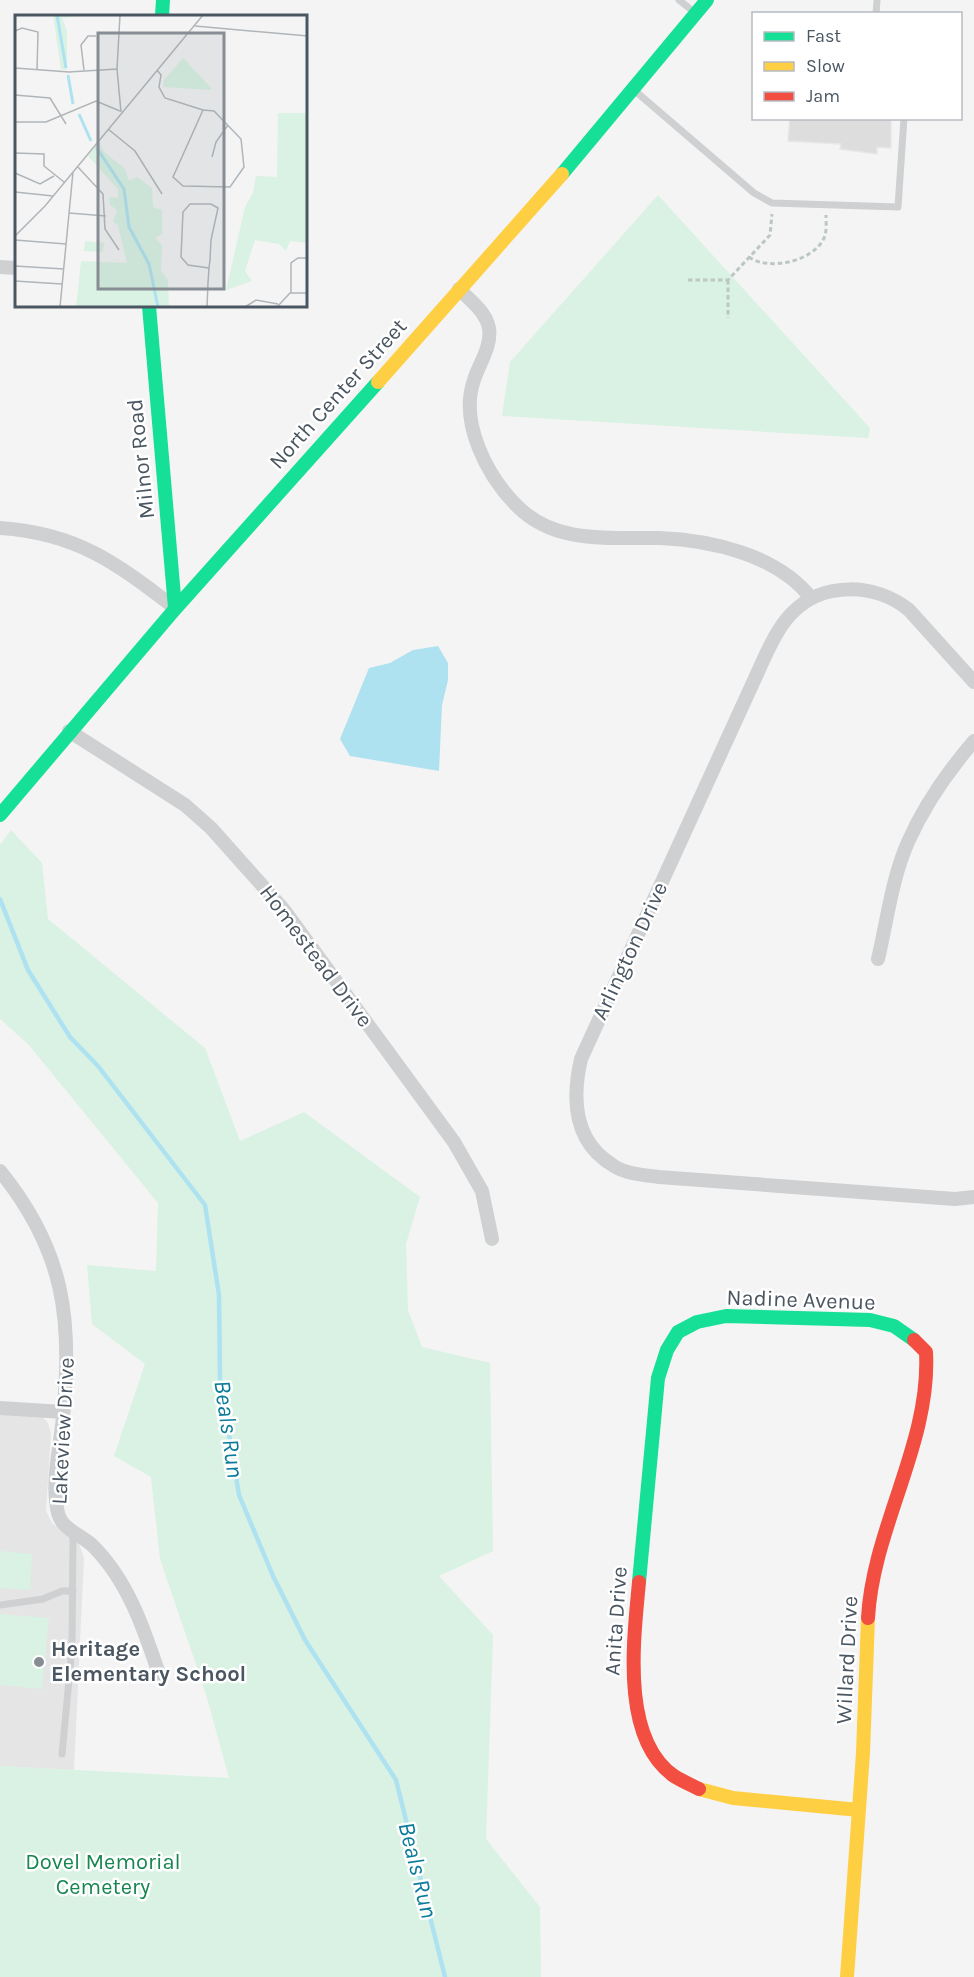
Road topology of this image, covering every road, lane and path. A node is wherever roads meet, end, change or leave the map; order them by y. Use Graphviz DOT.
graph roads {
  1 [pos="163,0"];
  2 [pos="679,0"];
  3 [pos="707,0"];
  4 [pos="696,13"];
  5 [pos="162,15"];
  6 [pos="634,90"];
  7 [pos="904,120"];
  8 [pos="772,203"];
  9 [pos="827,206"];
  10 [pos="749,257"];
  11 [pos="0,267"];
  12 [pos="15,268"];
  13 [pos="688,280"];
  14 [pos="728,280"];
  15 [pos="459,289"];
  16 [pos="149,308"];
  17 [pos="728,318"];
  18 [pos="0,528"];
  19 [pos="811,598"];
  20 [pos="175,608"];
  21 [pos="974,682"];
  22 [pos="69,731"];
  23 [pos="974,741"];
  24 [pos="0,815"];
  25 [pos="878,959"];
  26 [pos="0,1171"];
  27 [pos="974,1197"];
  28 [pos="492,1239"];
  29 [pos="670,1339"];
  30 [pos="926,1352"];
  31 [pos="0,1408"];
  32 [pos="63,1412"];
  33 [pos="73,1533"];
  34 [pos="74,1591"];
  35 [pos="0,1605"];
  36 [pos="159,1674"];
  37 [pos="62,1754"];
  38 [pos="859,1810"];
  39 [pos="847,1977"];
  1 -- 5 [label="street"];
  2 -- 4 [label="lane"];
  3 -- 4 [label="street, North Center Street"];
  4 -- 6 [label="street, North Center Street"];
  6 -- 8 [label="lane"];
  6 -- 15 [label="street, North Center Street"];
  7 -- 9 [label="lane"];
  8 -- 9 [label="lane"];
  8 -- 10 [label="path"];
  9 -- 10 [label="path"];
  10 -- 14 [label="path"];
  11 -- 12 [label="street"];
  13 -- 14 [label="path"];
  14 -- 17 [label="path"];
  15 -- 19 [label="street"];
  15 -- 20 [label="street, North Center Street"];
  16 -- 20 [label="street, Milnor Road"];
  18 -- 20 [label="street"];
  19 -- 21 [label="street, Arlington Drive"];
  19 -- 27 [label="street, Arlington Drive"];
  20 -- 22 [label="street, North Center Street"];
  22 -- 24 [label="street, North Center Street"];
  22 -- 28 [label="street, Homestead Drive"];
  23 -- 25 [label="street"];
  26 -- 32 [label="street, Lakeview Drive"];
  29 -- 30 [label="street, Nadine Avenue"];
  29 -- 38 [label="street, Anita Drive"];
  30 -- 38 [label="street, Willard Drive"];
  31 -- 32 [label="street"];
  32 -- 33 [label="street, Lakeview Drive"];
  33 -- 34 [label="lane"];
  33 -- 36 [label="street, Lakeview Drive"];
  34 -- 35 [label="lane"];
  34 -- 37 [label="lane"];
  38 -- 39 [label="street, Willard Drive"];
}
